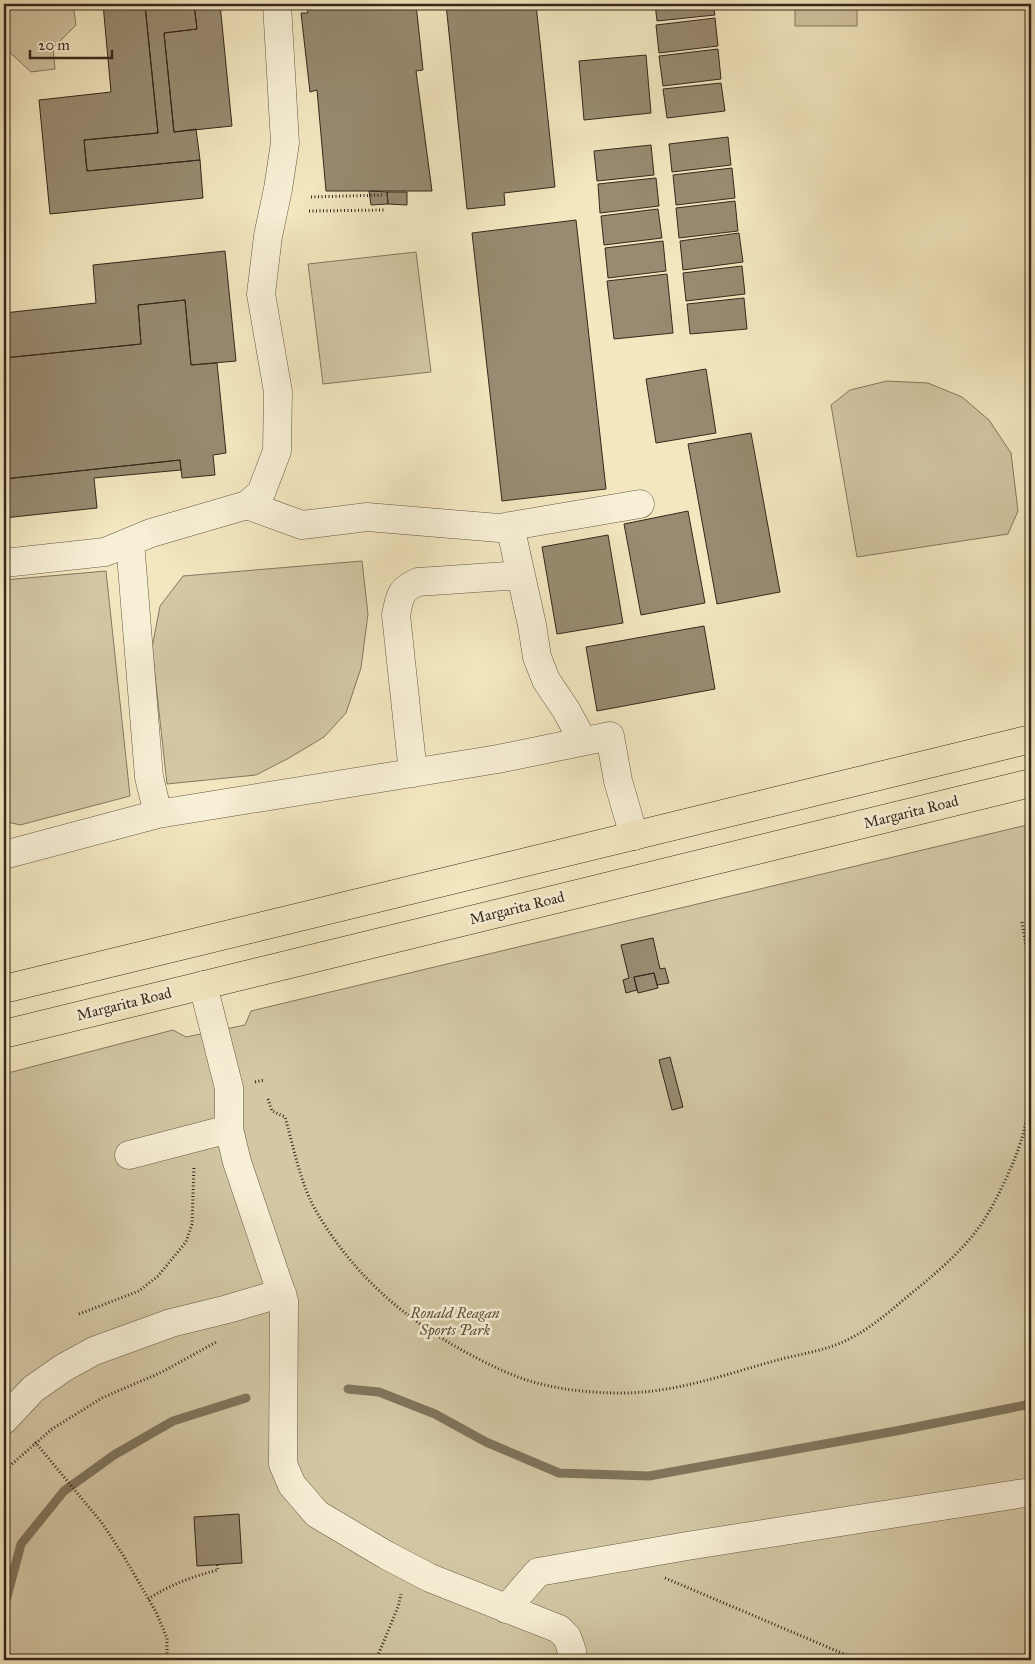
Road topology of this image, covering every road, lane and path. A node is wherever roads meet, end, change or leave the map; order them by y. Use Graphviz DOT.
graph roads {
  1 [pos="277,4"];
  2 [pos="383,195"];
  3 [pos="311,197"];
  4 [pos="385,210"];
  5 [pos="309,212"];
  6 [pos="640,504"];
  7 [pos="246,505"];
  8 [pos="510,526"];
  9 [pos="130,542"];
  10 [pos="4,563"];
  11 [pos="521,575"];
  12 [pos="1031,739"];
  13 [pos="583,741"];
  14 [pos="413,773"];
  15 [pos="1031,783"];
  16 [pos="158,814"];
  17 [pos="634,836"];
  18 [pos="4,855"];
  19 [pos="1022,922"];
  20 [pos="1031,976"];
  21 [pos="203,985"];
  22 [pos="4,989"];
  23 [pos="4,1034"];
  24 [pos="1031,1076"];
  25 [pos="268,1099"];
  26 [pos="229,1128"];
  27 [pos="202,1136"];
  28 [pos="129,1155"];
  29 [pos="282,1293"];
  30 [pos="79,1314"];
  31 [pos="224,1338"];
  32 [pos="4,1420"];
  33 [pos="35,1442"];
  34 [pos="4,1471"];
  35 [pos="1031,1492"];
  36 [pos="218,1564"];
  37 [pos="662,1577"];
  38 [pos="396,1588"];
  39 [pos="148,1599"];
  40 [pos="506,1609"];
  41 [pos="572,1651"];
  42 [pos="167,1660"];
  43 [pos="376,1660"];
  44 [pos="858,1660"];
  1 -- 7 [label="lane"];
  2 -- 3 [label="path"];
  4 -- 5 [label="path"];
  6 -- 8 [label="lane"];
  7 -- 8 [label="lane"];
  7 -- 9 [label="lane"];
  8 -- 11 [label="lane"];
  9 -- 10 [label="lane"];
  9 -- 16 [label="lane"];
  11 -- 13 [label="lane"];
  11 -- 14 [label="lane"];
  12 -- 17 [label="main road"];
  13 -- 14 [label="lane"];
  13 -- 17 [label="lane"];
  14 -- 16 [label="lane"];
  15 -- 21 [label="main road, Margarita Road"];
  16 -- 18 [label="lane"];
  17 -- 22 [label="main road"];
  19 -- 20 [label="path"];
  21 -- 23 [label="main road, Margarita Road"];
  21 -- 26 [label="lane"];
  24 -- 25 [label="path"];
  26 -- 27 [label="lane"];
  26 -- 29 [label="lane"];
  27 -- 28 [label="lane"];
  27 -- 30 [label="path"];
  29 -- 32 [label="lane"];
  29 -- 40 [label="lane"];
  31 -- 33 [label="path"];
  33 -- 34 [label="path"];
  33 -- 39 [label="path"];
  35 -- 40 [label="lane"];
  36 -- 39 [label="path"];
  37 -- 44 [label="path"];
  38 -- 43 [label="path"];
  39 -- 42 [label="path"];
  40 -- 41 [label="lane"];
}
